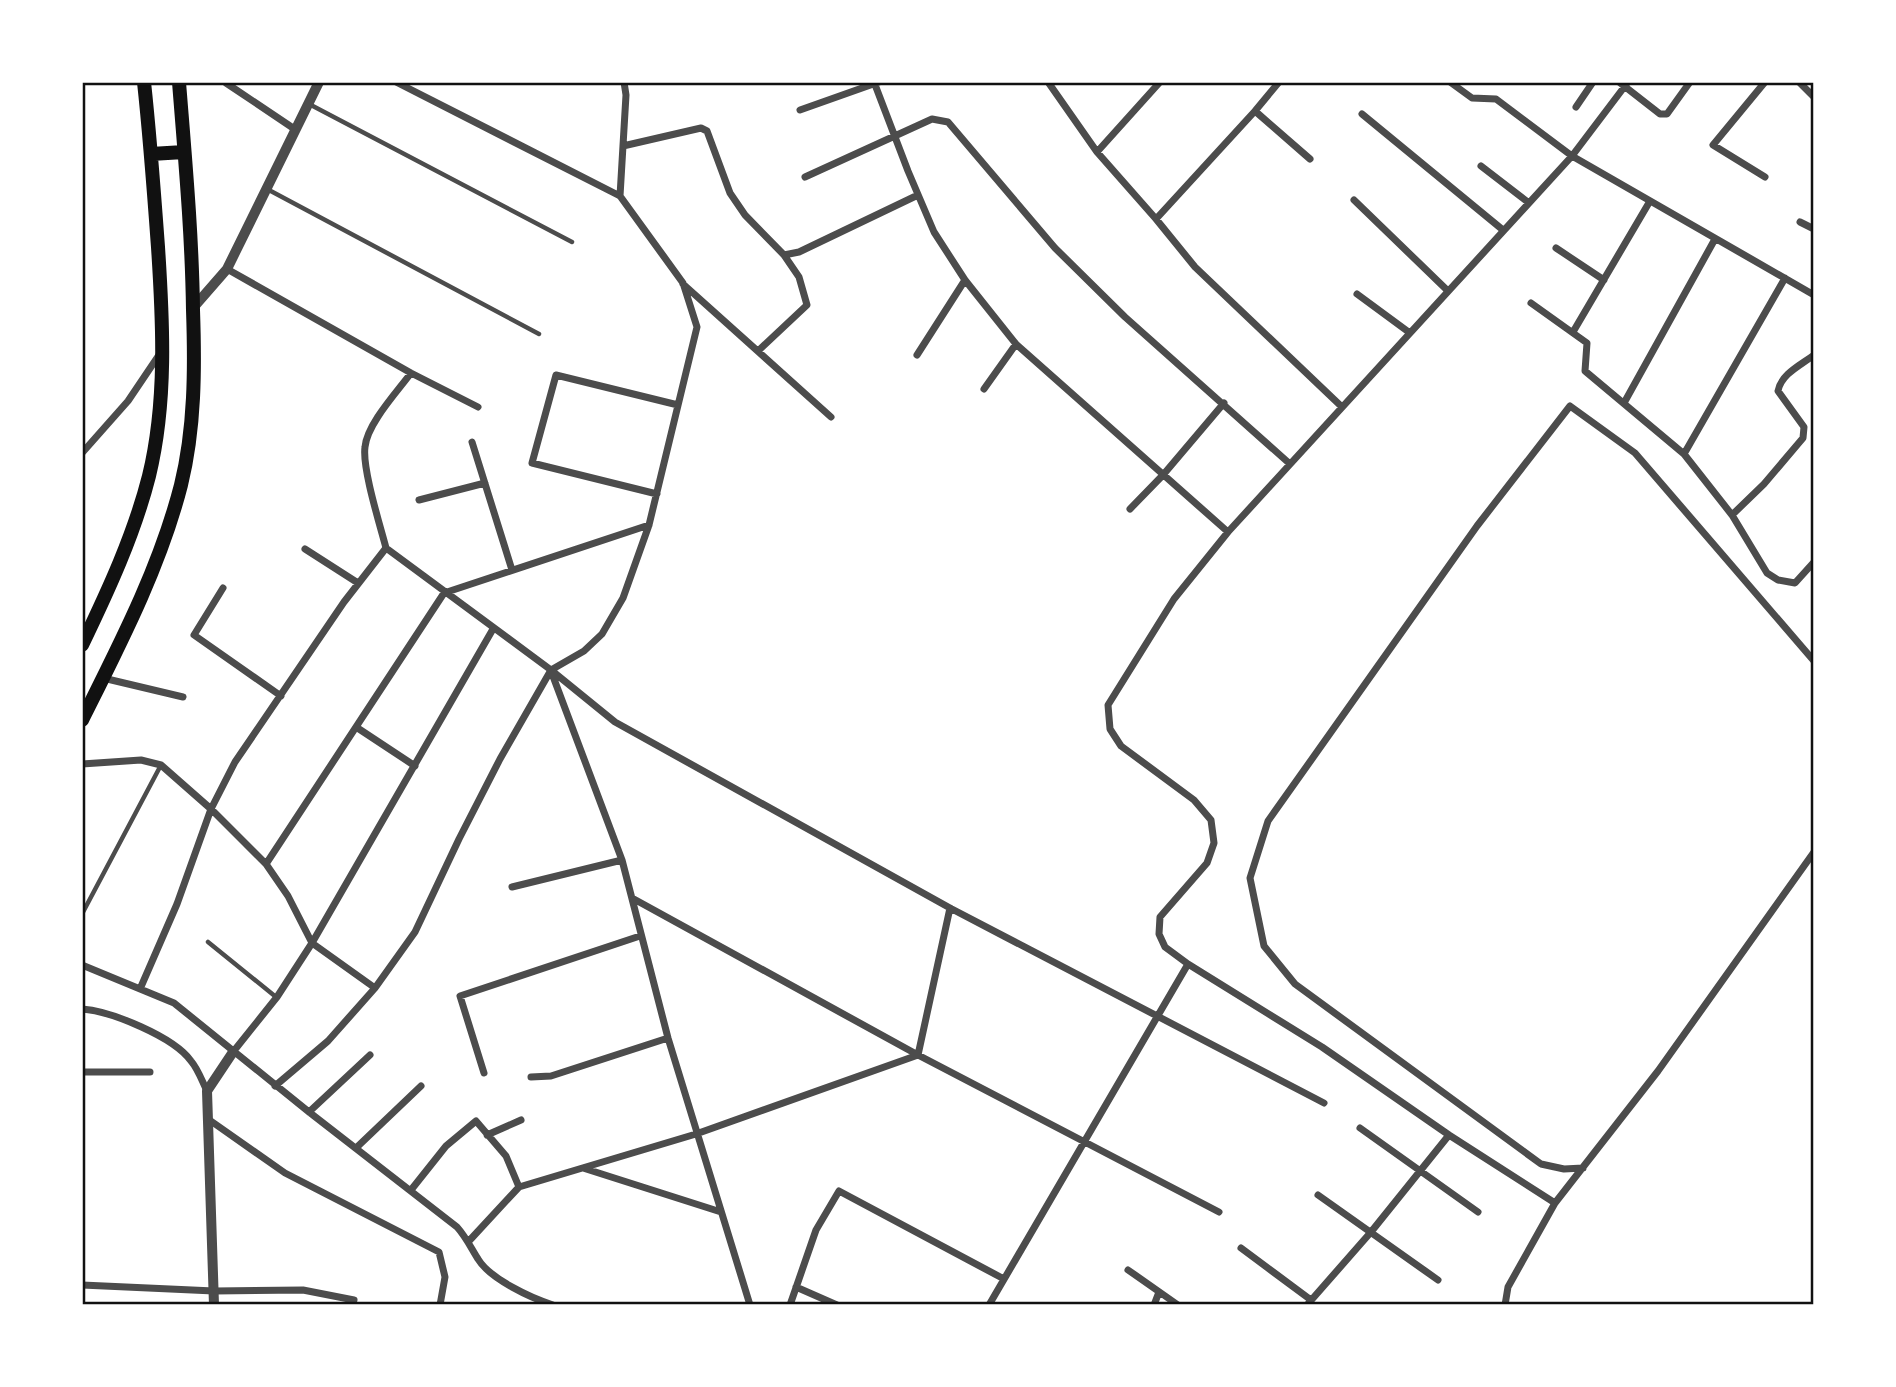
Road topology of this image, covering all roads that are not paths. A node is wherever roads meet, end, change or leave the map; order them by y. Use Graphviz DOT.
graph roads {
  1 [pos="144,82"];
  2 [pos="179,82"];
  3 [pos="319,82"];
  4 [pos="396,82"];
  5 [pos="624,82"];
  6 [pos="1048,82"];
  7 [pos="1160,82"];
  8 [pos="1279,82"];
  9 [pos="1450,82"];
  10 [pos="1593,82"];
  11 [pos="1690,82"];
  12 [pos="1765,82"];
  13 [pos="1798,82"];
  14 [pos="226,83"];
  15 [pos="876,83"];
  16 [pos="1624,84"];
  17 [pos="1814,96"];
  18 [pos="309,104"];
  19 [pos="1576,107"];
  20 [pos="800,110"];
  21 [pos="1255,111"];
  22 [pos="1362,114"];
  23 [pos="296,130"];
  24 [pos="894,136"];
  25 [pos="623,146"];
  26 [pos="184,152"];
  27 [pos="1097,152"];
  28 [pos="151,154"];
  29 [pos="1572,156"];
  30 [pos="1310,159"];
  31 [pos="1481,166"];
  32 [pos="805,177"];
  33 [pos="1765,177"];
  34 [pos="266,189"];
  35 [pos="918,195"];
  36 [pos="620,197"];
  37 [pos="1354,200"];
  38 [pos="1650,201"];
  39 [pos="1529,202"];
  40 [pos="1156,219"];
  41 [pos="1800,222"];
  42 [pos="1814,229"];
  43 [pos="1503,230"];
  44 [pos="1715,239"];
  45 [pos="572,242"];
  46 [pos="1556,248"];
  47 [pos="784,255"];
  48 [pos="227,269"];
  49 [pos="1785,278"];
  50 [pos="965,280"];
  51 [pos="1604,280"];
  52 [pos="683,283"];
  53 [pos="1448,291"];
  54 [pos="1357,294"];
  55 [pos="1814,295"];
  56 [pos="1531,303"];
  57 [pos="193,308"];
  58 [pos="1573,332"];
  59 [pos="1410,333"];
  60 [pos="539,334"];
  61 [pos="1016,344"];
  62 [pos="161,351"];
  63 [pos="758,351"];
  64 [pos="917,355"];
  65 [pos="1814,355"];
  66 [pos="411,373"];
  67 [pos="984,388"];
  68 [pos="1224,403"];
  69 [pos="1624,403"];
  70 [pos="678,405"];
  71 [pos="478,407"];
  72 [pos="1342,407"];
  73 [pos="831,417"];
  74 [pos="472,442"];
  75 [pos="82,453"];
  76 [pos="1684,454"];
  77 [pos="1290,464"];
  78 [pos="1163,475"];
  79 [pos="485,483"];
  80 [pos="657,494"];
  81 [pos="419,500"];
  82 [pos="1130,509"];
  83 [pos="1732,515"];
  84 [pos="649,525"];
  85 [pos="1228,532"];
  86 [pos="386,548"];
  87 [pos="305,549"];
  88 [pos="1814,562"];
  89 [pos="512,570"];
  90 [pos="358,583"];
  91 [pos="223,588"];
  92 [pos="444,593"];
  93 [pos="493,629"];
  94 [pos="82,645"];
  95 [pos="1814,661"];
  96 [pos="551,670"];
  97 [pos="103,678"];
  98 [pos="281,696"];
  99 [pos="183,697"];
  100 [pos="82,720"];
  101 [pos="356,727"];
  102 [pos="82,764"];
  103 [pos="161,765"];
  104 [pos="415,766"];
  105 [pos="211,809"];
  106 [pos="1814,852"];
  107 [pos="622,860"];
  108 [pos="266,864"];
  109 [pos="512,887"];
  110 [pos="632,898"];
  111 [pos="950,908"];
  112 [pos="82,914"];
  113 [pos="640,936"];
  114 [pos="208,942"];
  115 [pos="312,943"];
  116 [pos="1188,964"];
  117 [pos="82,965"];
  118 [pos="375,988"];
  119 [pos="140,989"];
  120 [pos="277,997"];
  121 [pos="82,1009"];
  122 [pos="1158,1016"];
  123 [pos="668,1038"];
  124 [pos="233,1052"];
  125 [pos="370,1055"];
  126 [pos="918,1055"];
  127 [pos="82,1072"];
  128 [pos="150,1072"];
  129 [pos="484,1073"];
  130 [pos="531,1077"];
  131 [pos="275,1086"];
  132 [pos="421,1086"];
  133 [pos="207,1091"];
  134 [pos="1324,1103"];
  135 [pos="309,1112"];
  136 [pos="208,1119"];
  137 [pos="521,1120"];
  138 [pos="1360,1128"];
  139 [pos="696,1134"];
  140 [pos="487,1135"];
  141 [pos="1449,1135"];
  142 [pos="1084,1142"];
  143 [pos="356,1148"];
  144 [pos="582,1168"];
  145 [pos="1583,1168"];
  146 [pos="1420,1171"];
  147 [pos="519,1187"];
  148 [pos="411,1191"];
  149 [pos="1318,1195"];
  150 [pos="1555,1203"];
  151 [pos="721,1212"];
  152 [pos="1219,1212"];
  153 [pos="1478,1212"];
  154 [pos="1371,1232"];
  155 [pos="469,1241"];
  156 [pos="1241,1248"];
  157 [pos="1128,1270"];
  158 [pos="1004,1279"];
  159 [pos="1438,1280"];
  160 [pos="82,1285"];
  161 [pos="796,1287"];
  162 [pos="214,1291"];
  163 [pos="1159,1292"];
  164 [pos="354,1300"];
  165 [pos="1309,1302"];
  166 [pos="539,1303"];
  167 [pos="214,1305"];
  168 [pos="440,1305"];
  169 [pos="553,1305"];
  170 [pos="750,1305"];
  171 [pos="790,1305"];
  172 [pos="837,1305"];
  173 [pos="989,1305"];
  174 [pos="1154,1305"];
  175 [pos="1178,1305"];
  176 [pos="1505,1305"];
  1 -- 28 [label="main road"];
  2 -- 26 [label="main road"];
  3 -- 18 [label="street"];
  4 -- 36 [label="street"];
  5 -- 25 [label="street"];
  6 -- 27 [label="street"];
  7 -- 27 [label="street"];
  8 -- 21 [label="street"];
  9 -- 29 [label="street"];
  10 -- 19 [label="street"];
  11 -- 16 [label="street"];
  12 -- 33 [label="street"];
  13 -- 17 [label="street"];
  14 -- 23 [label="street"];
  15 -- 20 [label="street"];
  15 -- 24 [label="street"];
  16 -- 29 [label="street"];
  18 -- 23 [label="street"];
  18 -- 45 [label="lane"];
  21 -- 30 [label="street"];
  21 -- 40 [label="street"];
  22 -- 43 [label="street"];
  23 -- 34 [label="street"];
  24 -- 32 [label="street"];
  24 -- 35 [label="street"];
  24 -- 68 [label="street"];
  25 -- 36 [label="street"];
  25 -- 47 [label="street"];
  26 -- 28 [label="main road"];
  26 -- 57 [label="main road"];
  27 -- 40 [label="street"];
  28 -- 62 [label="main road"];
  29 -- 38 [label="street"];
  29 -- 39 [label="street"];
  31 -- 39 [label="street"];
  34 -- 48 [label="street"];
  34 -- 60 [label="lane"];
  35 -- 47 [label="street"];
  35 -- 50 [label="street"];
  36 -- 52 [label="street"];
  37 -- 53 [label="street"];
  38 -- 44 [label="street"];
  38 -- 51 [label="street"];
  39 -- 43 [label="street"];
  40 -- 72 [label="street"];
  41 -- 42 [label="street"];
  43 -- 53 [label="street"];
  44 -- 49 [label="street"];
  44 -- 69 [label="street"];
  46 -- 51 [label="street"];
  47 -- 63 [label="street"];
  48 -- 57 [label="street"];
  48 -- 66 [label="street"];
  49 -- 55 [label="street"];
  49 -- 76 [label="street"];
  50 -- 61 [label="street"];
  50 -- 64 [label="street"];
  51 -- 58 [label="street"];
  52 -- 63 [label="street"];
  52 -- 70 [label="street"];
  53 -- 59 [label="street"];
  54 -- 59 [label="street"];
  56 -- 58 [label="street"];
  57 -- 97 [label="main road"];
  58 -- 69 [label="street"];
  59 -- 72 [label="street"];
  61 -- 67 [label="street"];
  61 -- 78 [label="street"];
  62 -- 75 [label="street"];
  62 -- 94 [label="main road"];
  63 -- 73 [label="street"];
  65 -- 83 [label="street"];
  66 -- 71 [label="street"];
  66 -- 86 [label="street"];
  68 -- 77 [label="street"];
  68 -- 78 [label="street"];
  69 -- 76 [label="street"];
  70 -- 80 [label="street"];
  70 -- 80 [label="street"];
  72 -- 77 [label="street"];
  74 -- 79 [label="street"];
  76 -- 83 [label="street"];
  77 -- 85 [label="street"];
  78 -- 82 [label="street"];
  78 -- 85 [label="street"];
  79 -- 81 [label="street"];
  79 -- 89 [label="street"];
  80 -- 84 [label="street"];
  83 -- 88 [label="street"];
  84 -- 89 [label="street"];
  84 -- 96 [label="street"];
  85 -- 116 [label="street"];
  86 -- 90 [label="street"];
  86 -- 92 [label="street"];
  87 -- 90 [label="street"];
  89 -- 92 [label="street"];
  90 -- 98 [label="street"];
  91 -- 98 [label="street"];
  92 -- 93 [label="street"];
  92 -- 101 [label="street"];
  93 -- 96 [label="street"];
  93 -- 104 [label="street"];
  95 -- 145 [label="street"];
  96 -- 107 [label="street"];
  96 -- 111 [label="street"];
  96 -- 118 [label="street"];
  97 -- 99 [label="street"];
  97 -- 100 [label="main road"];
  98 -- 105 [label="street"];
  101 -- 104 [label="street"];
  101 -- 108 [label="street"];
  102 -- 103 [label="street"];
  103 -- 105 [label="street"];
  103 -- 112 [label="lane"];
  104 -- 115 [label="street"];
  105 -- 108 [label="street"];
  105 -- 119 [label="street"];
  106 -- 145 [label="street"];
  107 -- 109 [label="street"];
  107 -- 110 [label="street"];
  108 -- 115 [label="street"];
  110 -- 113 [label="street"];
  110 -- 126 [label="street"];
  111 -- 122 [label="street"];
  111 -- 126 [label="street"];
  113 -- 123 [label="street"];
  113 -- 129 [label="street"];
  114 -- 120 [label="lane"];
  115 -- 118 [label="street"];
  115 -- 120 [label="street"];
  116 -- 122 [label="street"];
  116 -- 141 [label="street"];
  117 -- 119 [label="street"];
  118 -- 131 [label="street"];
  119 -- 124 [label="street"];
  120 -- 124 [label="street"];
  121 -- 133 [label="street"];
  122 -- 134 [label="street"];
  122 -- 142 [label="street"];
  123 -- 130 [label="street"];
  123 -- 139 [label="street"];
  124 -- 131 [label="street"];
  124 -- 133 [label="street"];
  125 -- 135 [label="street"];
  126 -- 139 [label="street"];
  126 -- 142 [label="street"];
  127 -- 128 [label="street"];
  131 -- 135 [label="street"];
  132 -- 143 [label="street"];
  133 -- 136 [label="street"];
  135 -- 143 [label="street"];
  136 -- 162 [label="street"];
  136 -- 168 [label="street"];
  137 -- 140 [label="street"];
  138 -- 146 [label="street"];
  139 -- 144 [label="street"];
  139 -- 151 [label="street"];
  140 -- 147 [label="street"];
  140 -- 148 [label="street"];
  141 -- 146 [label="street"];
  141 -- 150 [label="street"];
  142 -- 152 [label="street"];
  142 -- 158 [label="street"];
  143 -- 148 [label="street"];
  144 -- 147 [label="street"];
  144 -- 151 [label="street"];
  145 -- 150 [label="street"];
  146 -- 153 [label="street"];
  146 -- 154 [label="street"];
  147 -- 155 [label="street"];
  148 -- 155 [label="street"];
  149 -- 154 [label="street"];
  150 -- 176 [label="street"];
  151 -- 170 [label="street"];
  154 -- 159 [label="street"];
  154 -- 165 [label="street"];
  155 -- 166 [label="street"];
  156 -- 165 [label="street"];
  157 -- 163 [label="street"];
  158 -- 161 [label="street"];
  158 -- 173 [label="street"];
  160 -- 162 [label="street"];
  161 -- 171 [label="street"];
  161 -- 172 [label="street"];
  162 -- 164 [label="street"];
  162 -- 167 [label="street"];
  163 -- 174 [label="street"];
  163 -- 175 [label="street"];
  166 -- 169 [label="street"];
}
